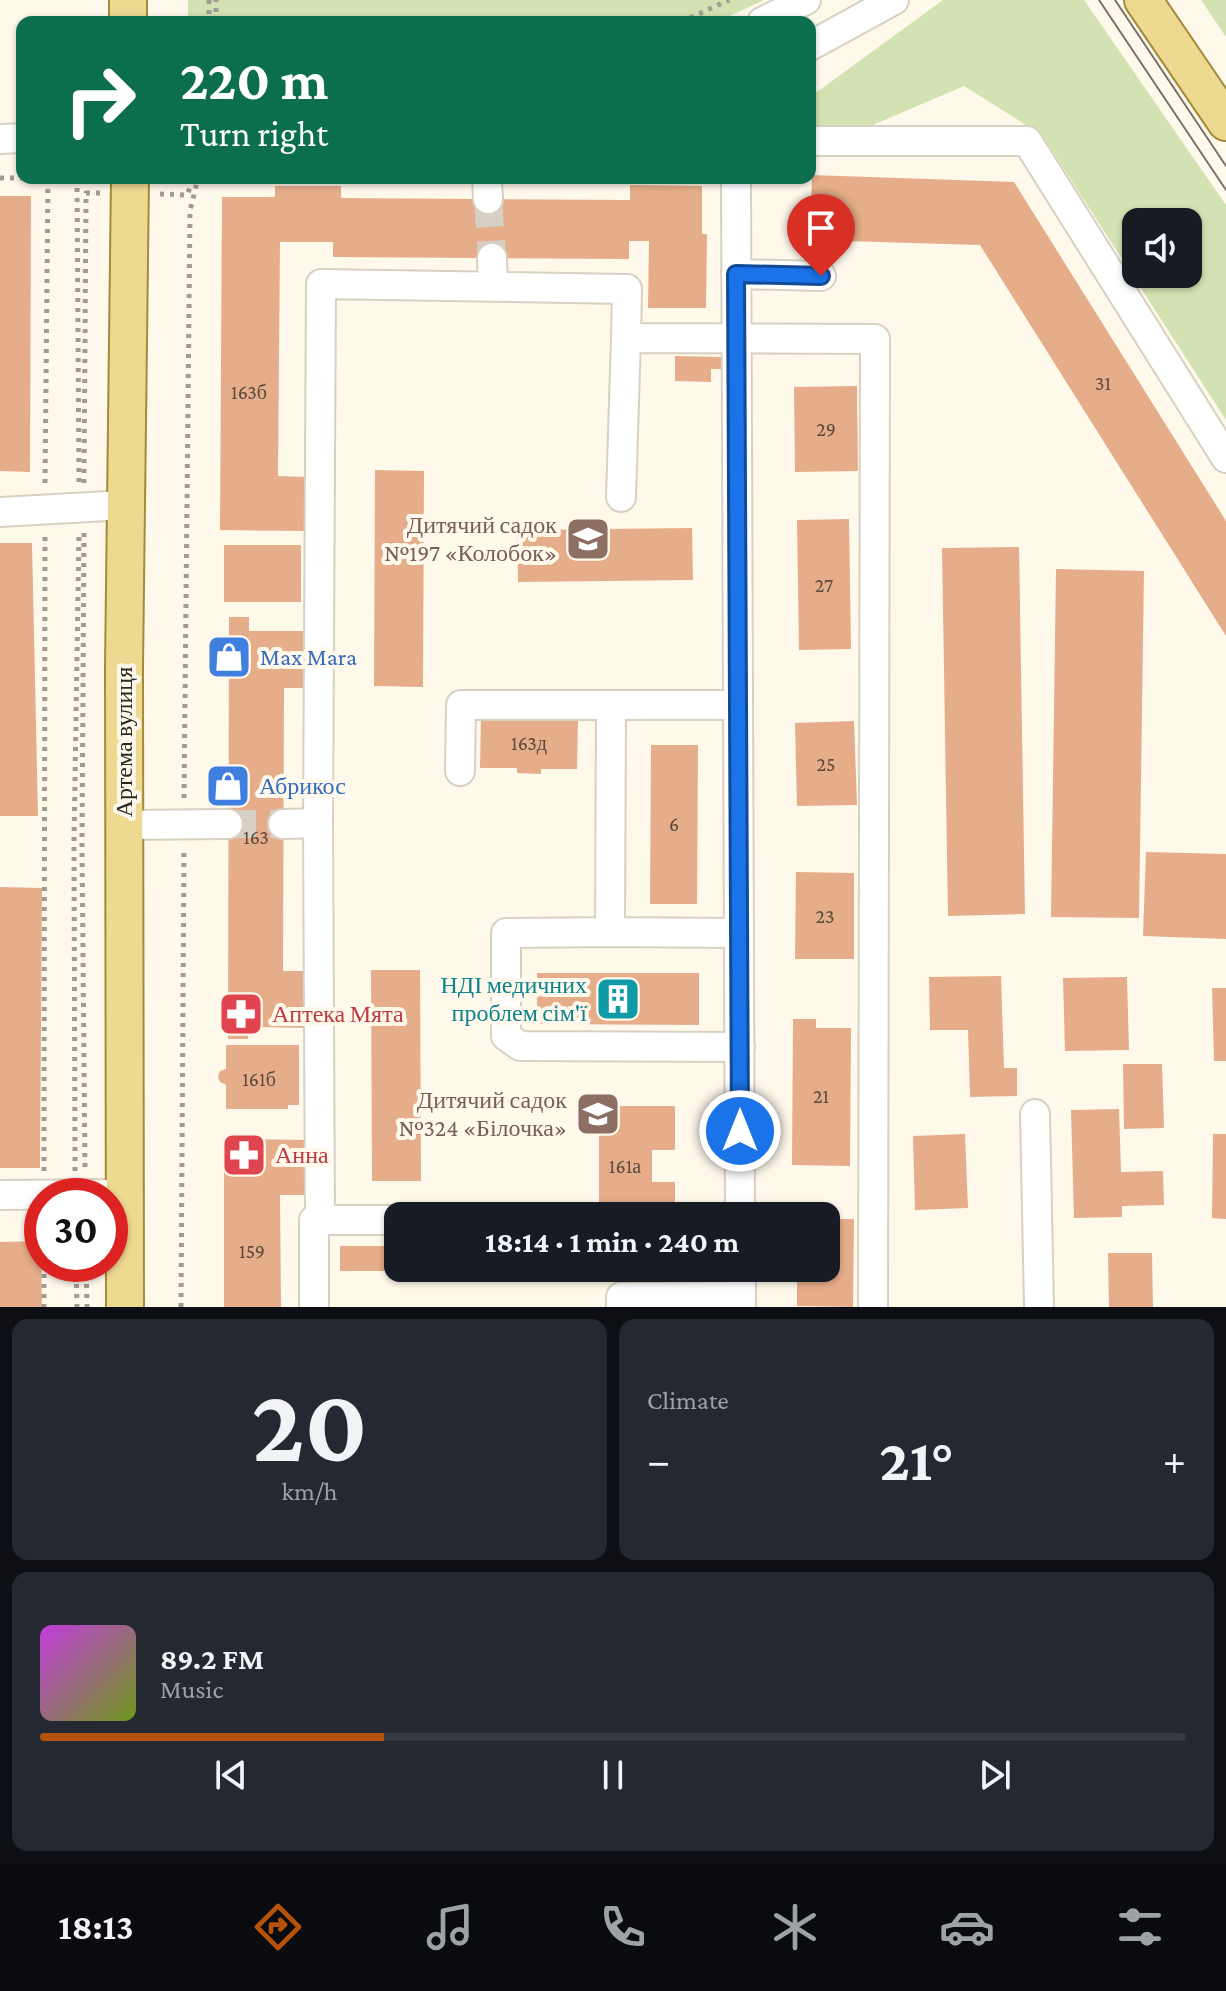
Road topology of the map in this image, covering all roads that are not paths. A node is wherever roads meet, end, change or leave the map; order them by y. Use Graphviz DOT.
graph roads {
  1 [pos="806,0"];
  2 [pos="894,0"];
  3 [pos="1143,0"];
  4 [pos="774,16"];
  5 [pos="816,43"];
  6 [pos="1226,122"];
  7 [pos="816,141"];
  8 [pos="736,184"];
  9 [pos="130,186"];
  10 [pos="492,258"];
  11 [pos="736,274"];
  12 [pos="821,276"];
  13 [pos="493,286"];
  14 [pos="626,338"];
  15 [pos="737,339"];
  16 [pos="1226,458"];
  17 [pos="621,497"];
  18 [pos="126,505"];
  19 [pos="0,512"];
  20 [pos="738,705"];
  21 [pos="611,706"];
  22 [pos="460,771"];
  23 [pos="318,823"];
  24 [pos="228,824"];
  25 [pos="283,824"];
  26 [pos="124,825"];
  27 [pos="610,932"];
  28 [pos="739,933"];
  29 [pos="740,1047"];
  30 [pos="1035,1114"];
  31 [pos="125,1178"];
  32 [pos="0,1195"];
  33 [pos="24,1195"];
  34 [pos="740,1202"];
  35 [pos="320,1220"];
  36 [pos="384,1220"];
  37 [pos="125,1282"];
  38 [pos="741,1290"];
  39 [pos="125,1307"];
  40 [pos="314,1307"];
  41 [pos="621,1307"];
  42 [pos="873,1307"];
  43 [pos="1039,1307"];
  1 -- 4 [label="street"];
  2 -- 5 [label="street"];
  3 -- 6 [label="main road"];
  7 -- 16 [label="street"];
  8 -- 11 [label="street"];
  9 -- 18 [label="main road, Артема вулиця"];
  10 -- 13 [label="street"];
  11 -- 12 [label="street"];
  11 -- 15 [label="street"];
  13 -- 14 [label="street"];
  13 -- 23 [label="street"];
  14 -- 15 [label="street"];
  14 -- 17 [label="street"];
  15 -- 20 [label="street"];
  15 -- 42 [label="street"];
  18 -- 19 [label="street"];
  18 -- 26 [label="main road, Артема вулиця"];
  20 -- 21 [label="street"];
  20 -- 28 [label="street"];
  21 -- 22 [label="street"];
  21 -- 27 [label="street"];
  23 -- 25 [label="street"];
  23 -- 35 [label="street"];
  24 -- 26 [label="street"];
  26 -- 31 [label="main road, Артема вулиця"];
  27 -- 28 [label="street"];
  27 -- 29 [label="street"];
  28 -- 29 [label="street"];
  29 -- 34 [label="street"];
  30 -- 43 [label="street"];
  32 -- 33 [label="street"];
  35 -- 36 [label="street"];
  35 -- 40 [label="street"];
  37 -- 39 [label="main road, Артема вулиця"];
  38 -- 41 [label="street"];
}
